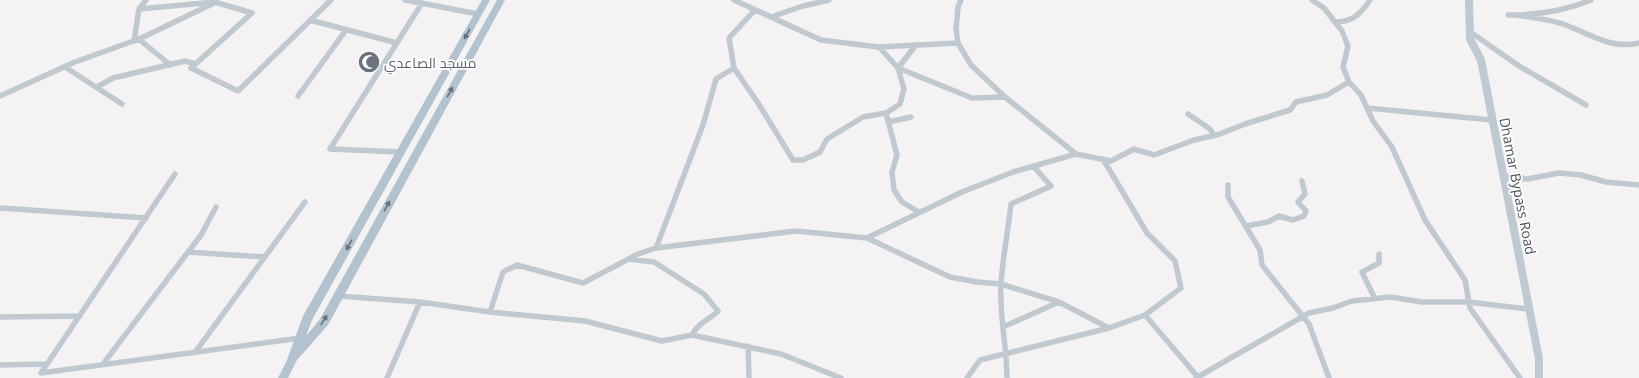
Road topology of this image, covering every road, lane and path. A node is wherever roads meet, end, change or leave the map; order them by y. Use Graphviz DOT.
graph roads {
  1 [pos="146,0"];
  2 [pos="331,0"];
  3 [pos="405,0"];
  4 [pos="486,0"];
  5 [pos="501,0"];
  6 [pos="734,0"];
  7 [pos="830,0"];
  8 [pos="961,0"];
  9 [pos="1312,0"];
  10 [pos="1370,0"];
  11 [pos="1469,0"];
  12 [pos="1591,0"];
  13 [pos="218,1"];
  14 [pos="411,1"];
  15 [pos="198,2"];
  16 [pos="422,3"];
  17 [pos="139,9"];
  18 [pos="755,10"];
  19 [pos="478,14"];
  20 [pos="1508,15"];
  21 [pos="1517,15"];
  22 [pos="771,17"];
  23 [pos="310,20"];
  24 [pos="1335,22"];
  25 [pos="346,30"];
  26 [pos="1469,31"];
  27 [pos="140,39"];
  28 [pos="134,41"];
  29 [pos="397,43"];
  30 [pos="958,43"];
  31 [pos="1639,43"];
  32 [pos="916,45"];
  33 [pos="879,47"];
  34 [pos="196,64"];
  35 [pos="170,65"];
  36 [pos="66,67"];
  37 [pos="734,68"];
  38 [pos="898,68"];
  39 [pos="1349,82"];
  40 [pos="97,87"];
  41 [pos="0,96"];
  42 [pos="298,96"];
  43 [pos="1006,97"];
  44 [pos="122,104"];
  45 [pos="1586,105"];
  46 [pos="1367,108"];
  47 [pos="886,113"];
  48 [pos="1188,114"];
  49 [pos="911,117"];
  50 [pos="1492,120"];
  51 [pos="888,122"];
  52 [pos="1214,135"];
  53 [pos="401,152"];
  54 [pos="1076,154"];
  55 [pos="1103,159"];
  56 [pos="1033,166"];
  57 [pos="175,174"];
  58 [pos="1503,176"];
  59 [pos="1302,181"];
  60 [pos="1228,185"];
  61 [pos="1639,185"];
  62 [pos="305,202"];
  63 [pos="216,207"];
  64 [pos="0,208"];
  65 [pos="919,212"];
  66 [pos="146,218"];
  67 [pos="1246,226"];
  68 [pos="867,238"];
  69 [pos="656,248"];
  70 [pos="188,252"];
  71 [pos="1379,254"];
  72 [pos="265,257"];
  73 [pos="628,259"];
  74 [pos="1001,284"];
  75 [pos="338,296"];
  76 [pos="1375,299"];
  77 [pos="420,302"];
  78 [pos="1059,302"];
  79 [pos="1468,302"];
  80 [pos="1529,308"];
  81 [pos="490,312"];
  82 [pos="1145,315"];
  83 [pos="80,316"];
  84 [pos="1304,316"];
  85 [pos="0,317"];
  86 [pos="1003,327"];
  87 [pos="1109,328"];
  88 [pos="692,335"];
  89 [pos="300,338"];
  90 [pos="310,338"];
  91 [pos="748,346"];
  92 [pos="196,351"];
  93 [pos="1007,354"];
  94 [pos="292,361"];
  95 [pos="47,364"];
  96 [pos="103,364"];
  97 [pos="0,365"];
  98 [pos="40,376"];
  99 [pos="1197,377"];
  100 [pos="282,378"];
  101 [pos="386,378"];
  102 [pos="749,378"];
  103 [pos="841,378"];
  104 [pos="967,378"];
  105 [pos="1007,378"];
  106 [pos="1329,378"];
  107 [pos="1520,378"];
  108 [pos="1540,378"];
  1 -- 17 [label="street"];
  2 -- 23 [label="street"];
  3 -- 14 [label="street"];
  4 -- 19 [label="main road"];
  75 -- 5 [label="main road, one-way"];
  6 -- 18 [label="street"];
  7 -- 22 [label="street"];
  8 -- 30 [label="street"];
  9 -- 24 [label="street"];
  10 -- 24 [label="street"];
  11 -- 26 [label="main road, Dhamar Bypass Road"];
  12 -- 21 [label="street"];
  13 -- 15 [label="street"];
  13 -- 27 [label="street"];
  13 -- 34 [label="street"];
  14 -- 16 [label="street"];
  15 -- 17 [label="street"];
  16 -- 19 [label="street"];
  16 -- 29 [label="street"];
  17 -- 28 [label="street"];
  18 -- 22 [label="street"];
  18 -- 37 [label="street"];
  19 -- 53 [label="main road, one-way"];
  20 -- 21 [label="street"];
  21 -- 31 [label="street"];
  22 -- 33 [label="street"];
  23 -- 25 [label="street"];
  23 -- 34 [label="street"];
  24 -- 39 [label="street"];
  25 -- 29 [label="street"];
  25 -- 42 [label="street"];
  26 -- 45 [label="street"];
  26 -- 50 [label="main road, Dhamar Bypass Road"];
  27 -- 28 [label="street"];
  27 -- 35 [label="street"];
  28 -- 36 [label="street"];
  29 -- 53 [label="street"];
  30 -- 32 [label="street"];
  30 -- 43 [label="street"];
  32 -- 33 [label="street"];
  32 -- 38 [label="street"];
  33 -- 38 [label="street"];
  34 -- 35 [label="street"];
  35 -- 40 [label="street"];
  36 -- 40 [label="street"];
  36 -- 41 [label="street"];
  37 -- 47 [label="street"];
  37 -- 69 [label="street"];
  38 -- 43 [label="street"];
  38 -- 47 [label="street"];
  39 -- 46 [label="street"];
  39 -- 52 [label="street"];
  40 -- 44 [label="street"];
  43 -- 54 [label="street"];
  46 -- 50 [label="street"];
  46 -- 79 [label="street"];
  47 -- 51 [label="street"];
  48 -- 52 [label="street"];
  49 -- 51 [label="street"];
  50 -- 58 [label="main road, Dhamar Bypass Road"];
  51 -- 65 [label="street"];
  52 -- 55 [label="street"];
  53 -- 89 [label="main road, one-way"];
  54 -- 55 [label="street"];
  54 -- 56 [label="street"];
  55 -- 82 [label="street"];
  56 -- 65 [label="street"];
  56 -- 74 [label="street"];
  57 -- 66 [label="street"];
  58 -- 61 [label="street"];
  58 -- 80 [label="main road, Dhamar Bypass Road"];
  59 -- 67 [label="street"];
  60 -- 67 [label="street"];
  62 -- 72 [label="street"];
  63 -- 70 [label="street"];
  64 -- 66 [label="street"];
  65 -- 68 [label="street"];
  66 -- 83 [label="street"];
  67 -- 84 [label="street"];
  68 -- 69 [label="street"];
  68 -- 74 [label="street"];
  69 -- 73 [label="street"];
  70 -- 72 [label="street"];
  70 -- 96 [label="street"];
  71 -- 76 [label="street"];
  72 -- 92 [label="street"];
  73 -- 81 [label="street"];
  73 -- 88 [label="street"];
  74 -- 78 [label="street"];
  74 -- 86 [label="street"];
  75 -- 77 [label="street"];
  90 -- 75 [label="main road, one-way"];
  76 -- 79 [label="street"];
  76 -- 84 [label="street"];
  77 -- 81 [label="street"];
  77 -- 101 [label="street"];
  78 -- 86 [label="street"];
  78 -- 87 [label="street"];
  79 -- 80 [label="street"];
  79 -- 107 [label="street"];
  80 -- 108 [label="main road, Dhamar Bypass Road"];
  81 -- 88 [label="street"];
  82 -- 87 [label="street"];
  82 -- 99 [label="street"];
  83 -- 85 [label="street"];
  83 -- 95 [label="street"];
  84 -- 99 [label="street"];
  84 -- 106 [label="street"];
  86 -- 93 [label="street"];
  87 -- 93 [label="street"];
  88 -- 91 [label="street"];
  89 -- 90 [label="street"];
  89 -- 92 [label="street"];
  89 -- 94 [label="main road"];
  90 -- 94 [label="main road"];
  91 -- 102 [label="street"];
  91 -- 103 [label="street"];
  92 -- 96 [label="street"];
  93 -- 104 [label="street"];
  93 -- 105 [label="street"];
  94 -- 100 [label="main road"];
  95 -- 97 [label="street"];
  95 -- 98 [label="street"];
  96 -- 98 [label="street"];
}
